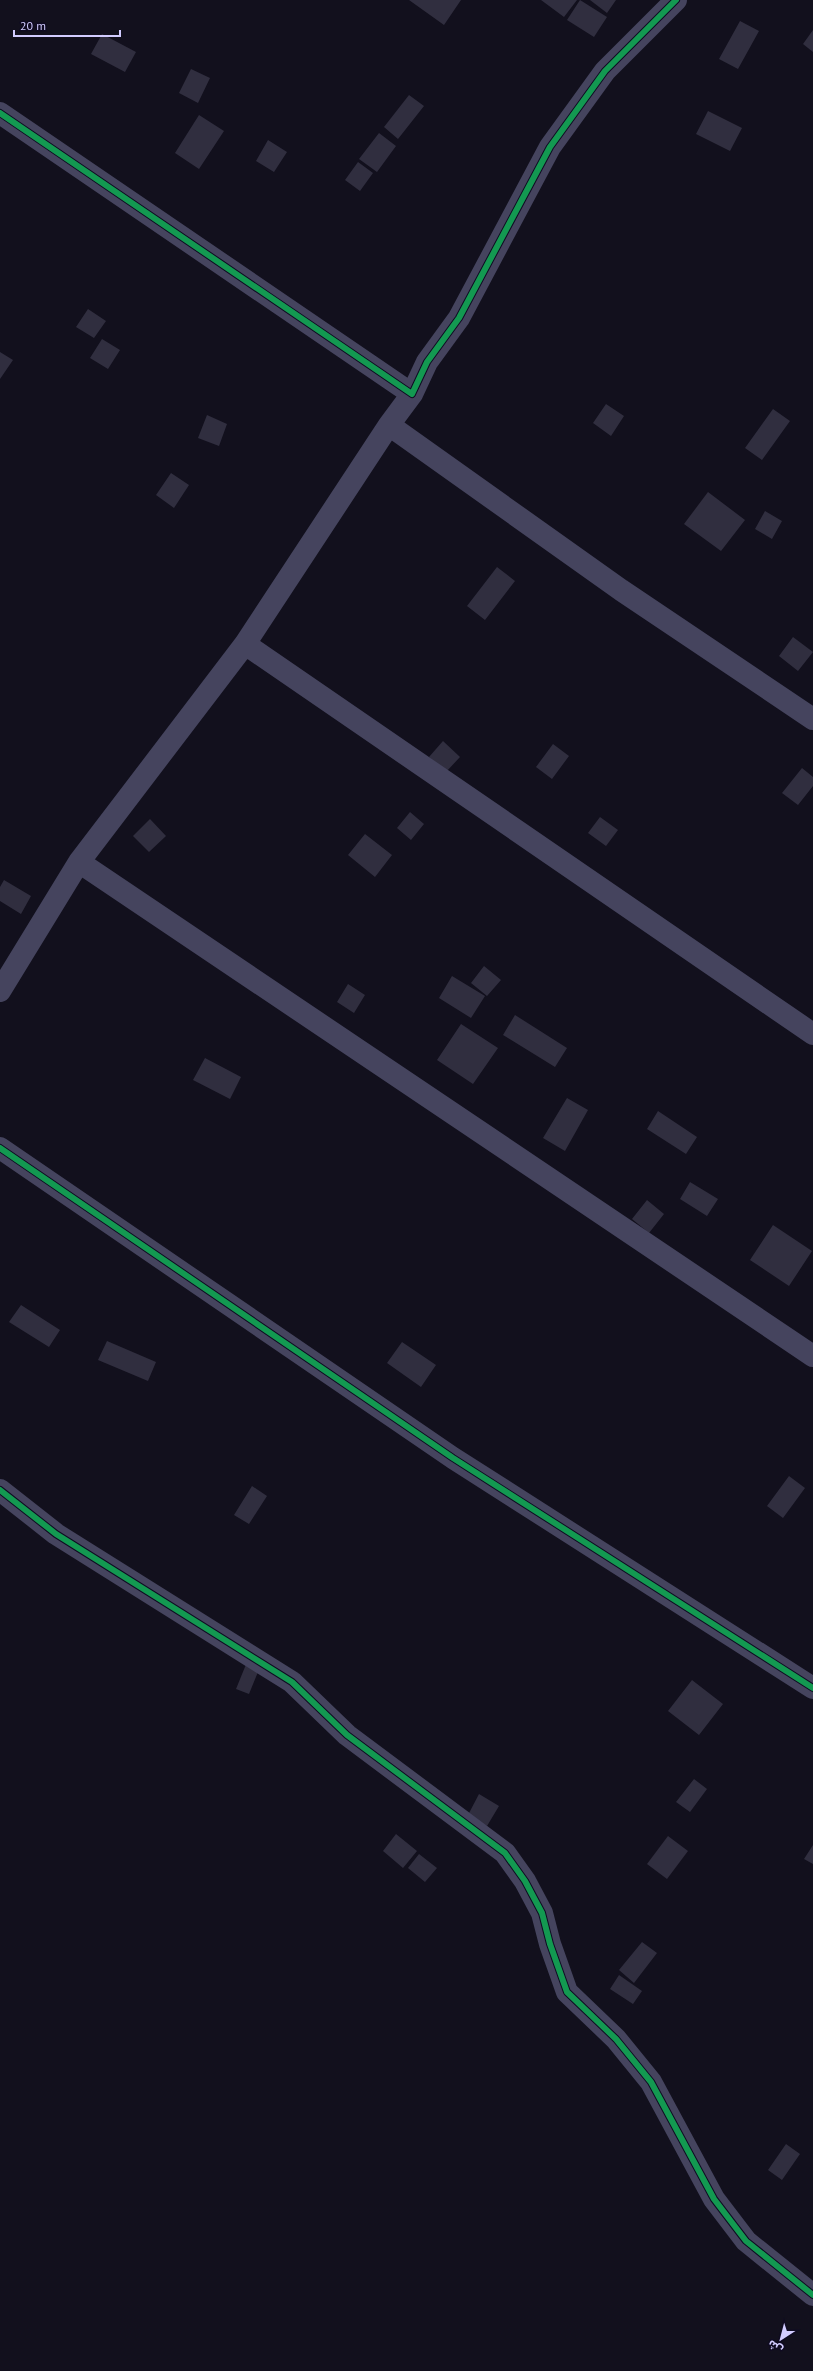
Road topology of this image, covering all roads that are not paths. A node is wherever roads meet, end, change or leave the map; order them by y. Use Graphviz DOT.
graph roads {
  1 [pos="676,0"];
  2 [pos="0,113"];
  3 [pos="412,394"];
  4 [pos="389,425"];
  5 [pos="245,644"];
  6 [pos="813,719"];
  7 [pos="79,862"];
  8 [pos="0,990"];
  9 [pos="813,1034"];
  10 [pos="0,1148"];
  11 [pos="813,1356"];
  12 [pos="0,1490"];
  13 [pos="813,1688"];
  14 [pos="813,2295"];
  1 -- 3 [label="street"];
  2 -- 3 [label="street"];
  3 -- 4 [label="street"];
  4 -- 5 [label="street"];
  4 -- 6 [label="street"];
  5 -- 7 [label="street"];
  5 -- 9 [label="street"];
  7 -- 8 [label="street"];
  7 -- 11 [label="street"];
  10 -- 13 [label="street"];
  12 -- 14 [label="street"];
}
